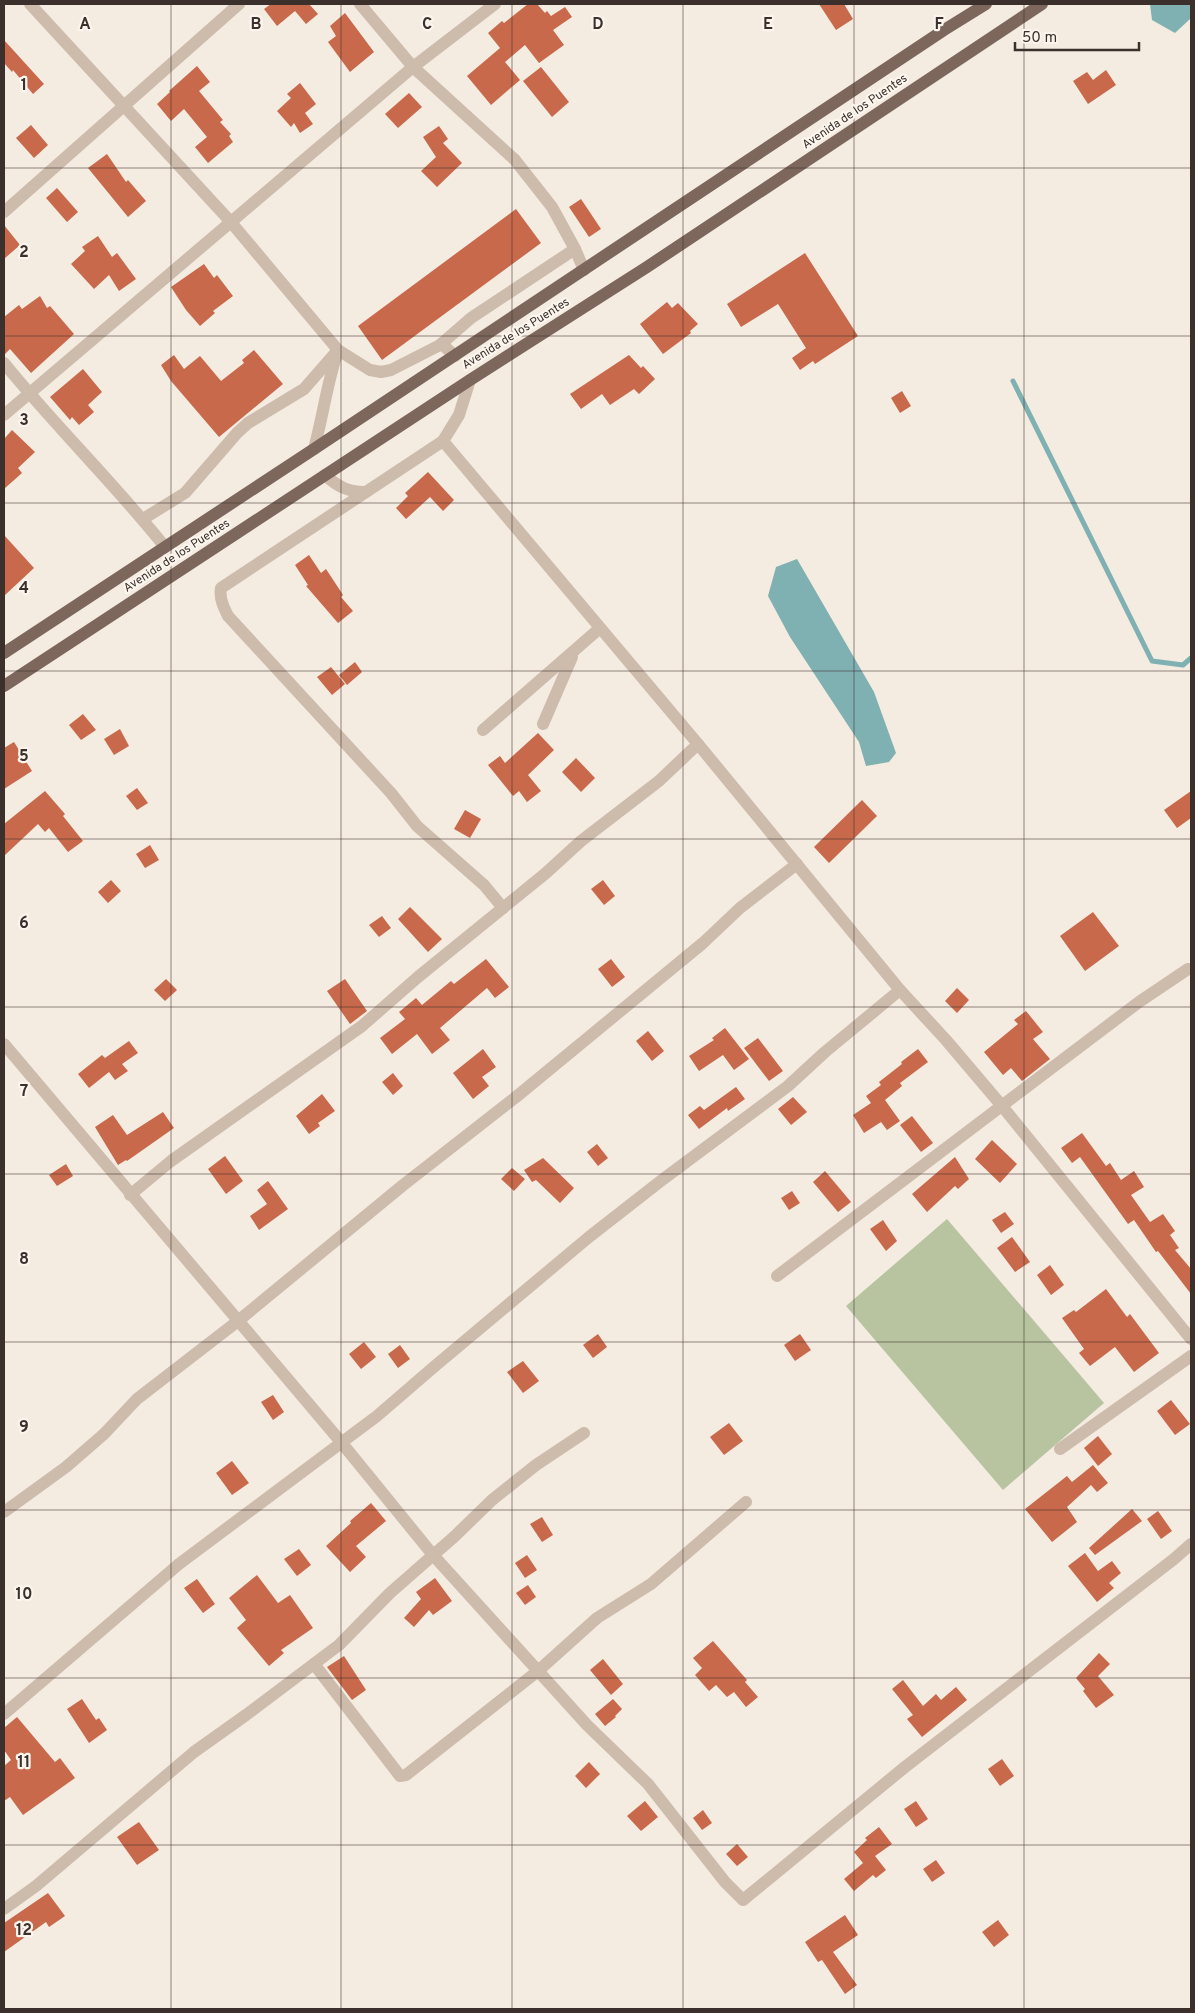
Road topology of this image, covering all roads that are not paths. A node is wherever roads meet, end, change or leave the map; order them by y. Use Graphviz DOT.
graph roads {
  1 [pos="30,4"];
  2 [pos="240,4"];
  3 [pos="360,4"];
  4 [pos="494,4"];
  5 [pos="986,4"];
  6 [pos="1042,4"];
  7 [pos="413,67"];
  8 [pos="123,105"];
  9 [pos="4,212"];
  10 [pos="230,221"];
  11 [pos="575,249"];
  12 [pos="584,270"];
  13 [pos="440,345"];
  14 [pos="338,350"];
  15 [pos="455,356"];
  16 [pos="4,363"];
  17 [pos="470,380"];
  18 [pos="28,393"];
  19 [pos="4,415"];
  20 [pos="443,441"];
  21 [pos="314,449"];
  22 [pos="325,475"];
  23 [pos="364,492"];
  24 [pos="142,519"];
  25 [pos="165,547"];
  26 [pos="600,628"];
  27 [pos="4,653"];
  28 [pos="574,653"];
  29 [pos="4,686"];
  30 [pos="543,724"];
  31 [pos="483,730"];
  32 [pos="698,744"];
  33 [pos="797,864"];
  34 [pos="503,908"];
  35 [pos="1191,969"];
  36 [pos="900,990"];
  37 [pos="4,1044"];
  38 [pos="1002,1106"];
  39 [pos="130,1195"];
  40 [pos="777,1276"];
  41 [pos="238,1321"];
  42 [pos="1191,1339"];
  43 [pos="1191,1356"];
  44 [pos="584,1433"];
  45 [pos="342,1442"];
  46 [pos="1060,1449"];
  47 [pos="746,1502"];
  48 [pos="4,1512"];
  49 [pos="1191,1544"];
  50 [pos="433,1555"];
  51 [pos="314,1664"];
  52 [pos="538,1671"];
  53 [pos="4,1714"];
  54 [pos="4,1909"];
  1 -- 8 [label="street"];
  2 -- 8 [label="street"];
  3 -- 7 [label="street"];
  4 -- 7 [label="street"];
  5 -- 12 [label="main road, Avenida de los Puentes"];
  6 -- 17 [label="main road, Avenida de los Puentes"];
  7 -- 10 [label="street"];
  7 -- 11 [label="street"];
  8 -- 9 [label="street"];
  8 -- 10 [label="street"];
  10 -- 14 [label="street"];
  10 -- 18 [label="street"];
  11 -- 12 [label="street"];
  11 -- 13 [label="street"];
  12 -- 15 [label="main road, Avenida de los Puentes"];
  13 -- 14 [label="street"];
  13 -- 15 [label="street"];
  14 -- 21 [label="street"];
  14 -- 24 [label="street"];
  15 -- 21 [label="main road, Avenida de los Puentes"];
  16 -- 18 [label="street"];
  17 -- 20 [label="street"];
  17 -- 22 [label="main road, Avenida de los Puentes"];
  18 -- 19 [label="street"];
  18 -- 24 [label="street"];
  20 -- 23 [label="street"];
  20 -- 26 [label="street"];
  21 -- 25 [label="main road, Avenida de los Puentes"];
  22 -- 23 [label="street"];
  22 -- 29 [label="main road, Avenida de los Puentes"];
  23 -- 34 [label="street"];
  24 -- 25 [label="street"];
  25 -- 27 [label="main road, Avenida de los Puentes"];
  26 -- 28 [label="street"];
  26 -- 32 [label="street"];
  28 -- 30 [label="street"];
  28 -- 31 [label="street"];
  32 -- 33 [label="street"];
  32 -- 34 [label="street"];
  33 -- 36 [label="street"];
  33 -- 41 [label="street"];
  34 -- 39 [label="street"];
  35 -- 38 [label="street"];
  36 -- 38 [label="street"];
  36 -- 45 [label="street"];
  37 -- 39 [label="street"];
  38 -- 40 [label="street"];
  38 -- 42 [label="street"];
  39 -- 41 [label="street"];
  41 -- 45 [label="street"];
  41 -- 48 [label="street"];
  43 -- 46 [label="street"];
  44 -- 50 [label="street"];
  45 -- 50 [label="street"];
  45 -- 53 [label="street"];
  47 -- 52 [label="street"];
  49 -- 52 [label="street"];
  50 -- 51 [label="street"];
  50 -- 52 [label="street"];
  51 -- 52 [label="street"];
  51 -- 54 [label="street"];
}
